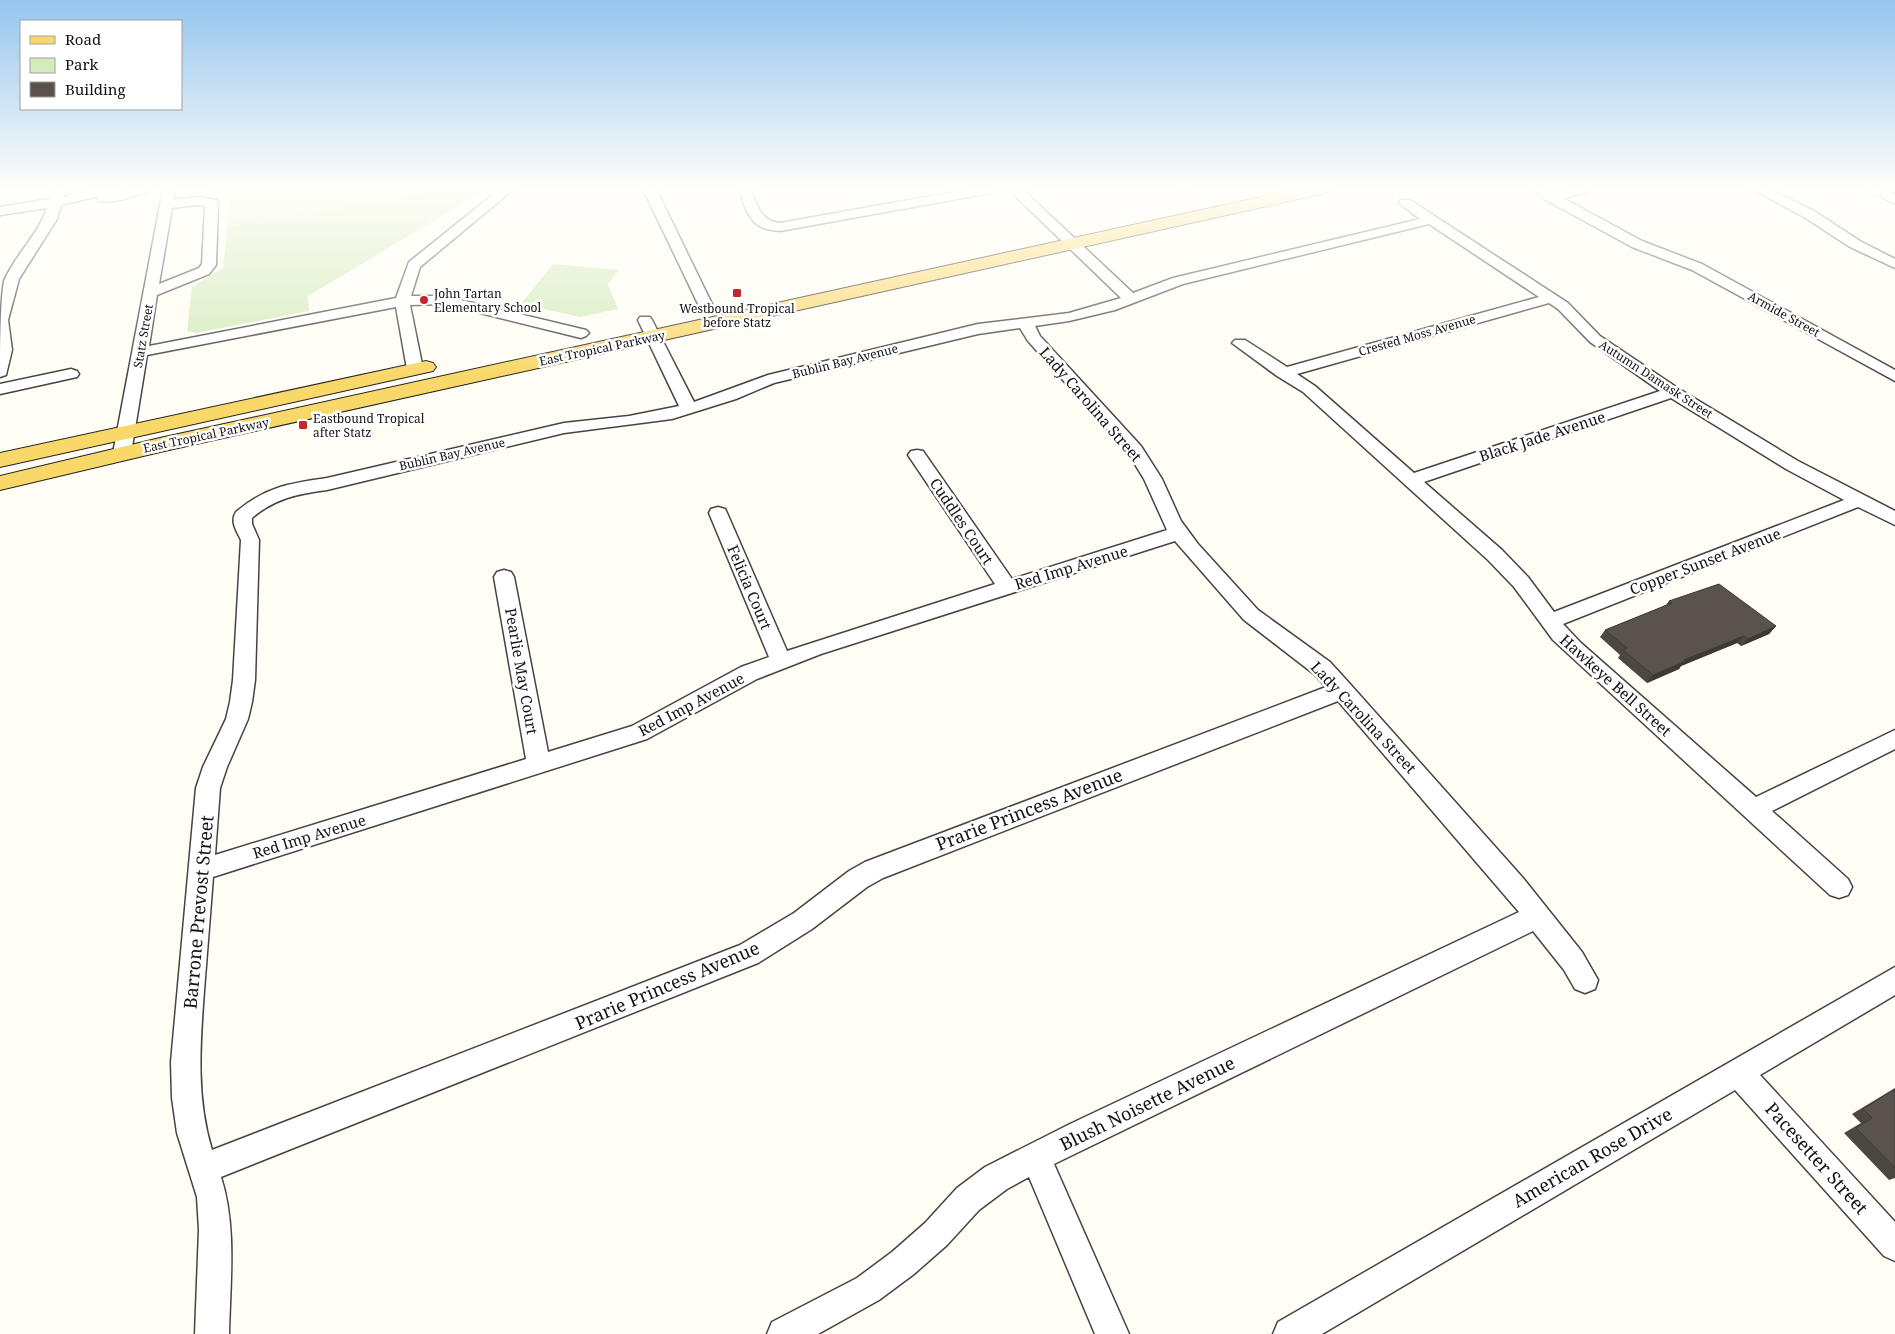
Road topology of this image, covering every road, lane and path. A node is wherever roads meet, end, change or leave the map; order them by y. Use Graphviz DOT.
graph roads {
  1 [pos="29,251"];
  2 [pos="158,251"];
  3 [pos="210,251"];
  4 [pos="431,251"];
  5 [pos="679,251"];
  6 [pos="986,251"];
  7 [pos="997,251"];
  8 [pos="1081,251"];
  9 [pos="1301,251"];
  10 [pos="1479,251"];
  11 [pos="1656,251"];
  12 [pos="1870,251"];
  13 [pos="1895,264"];
  14 [pos="831,279"];
  15 [pos="4,290"];
  16 [pos="151,292"];
  17 [pos="765,294"];
  18 [pos="1551,298"];
  19 [pos="1132,299"];
  20 [pos="402,302"];
  21 [pos="706,306"];
  22 [pos="658,321"];
  23 [pos="1026,324"];
  24 [pos="581,333"];
  25 [pos="1240,343"];
  26 [pos="140,352"];
  27 [pos="415,369"];
  28 [pos="0,372"];
  29 [pos="1283,373"];
  30 [pos="71,374"];
  31 [pos="1895,376"];
  32 [pos="0,388"];
  33 [pos="1673,392"];
  34 [pos="688,409"];
  35 [pos="124,442"];
  36 [pos="917,455"];
  37 [pos="0,460"];
  38 [pos="1410,480"];
  39 [pos="0,483"];
  40 [pos="1860,500"];
  41 [pos="259,502"];
  42 [pos="718,513"];
  43 [pos="1895,519"];
  44 [pos="1179,533"];
  45 [pos="504,577"];
  46 [pos="1007,587"];
  47 [pos="1550,621"];
  48 [pos="782,661"];
  49 [pos="1342,690"];
  50 [pos="1895,739"];
  51 [pos="539,765"];
  52 [pos="1754,809"];
  53 [pos="201,870"];
  54 [pos="1839,887"];
  55 [pos="1537,916"];
  56 [pos="1585,980"];
  57 [pos="1895,980"];
  58 [pos="1738,1072"];
  59 [pos="1036,1158"];
  60 [pos="203,1169"];
  61 [pos="1895,1245"];
  62 [pos="212,1334"];
  63 [pos="784,1334"];
  64 [pos="1112,1334"];
  65 [pos="1290,1334"];
  1 -- 15 [label="street"];
  2 -- 16 [label="street, Statz Street"];
  3 -- 16 [label="street"];
  4 -- 20 [label="street"];
  5 -- 21 [label="street"];
  6 -- 14 [label="main road, East Tropical Parkway"];
  7 -- 22 [label="main road, East Tropical Parkway"];
  8 -- 19 [label="street"];
  9 -- 19 [label="street, Bublin Bay Avenue"];
  10 -- 18 [label="street, Autumn Damask Street"];
  11 -- 31 [label="street, Armide Street"];
  12 -- 13 [label="street"];
  15 -- 28 [label="street"];
  16 -- 26 [label="street, Statz Street"];
  17 -- 21 [label="main road, East Tropical Parkway"];
  18 -- 29 [label="street, Crested Moss Avenue"];
  18 -- 33 [label="street, Autumn Damask Street"];
  19 -- 23 [label="street, Bublin Bay Avenue"];
  20 -- 24 [label="street"];
  20 -- 26 [label="street"];
  20 -- 27 [label="street"];
  21 -- 22 [label="main road, East Tropical Parkway"];
  22 -- 24 [label="main road, East Tropical Parkway"];
  22 -- 34 [label="street"];
  22 -- 35 [label="main road, East Tropical Parkway"];
  23 -- 34 [label="street, Bublin Bay Avenue"];
  23 -- 44 [label="street, Lady Carolina Street"];
  24 -- 27 [label="main road, East Tropical Parkway"];
  25 -- 29 [label="street, Hawkeye Bell Street"];
  26 -- 35 [label="street, Statz Street"];
  27 -- 35 [label="main road, East Tropical Parkway"];
  29 -- 38 [label="street, Hawkeye Bell Street"];
  30 -- 32 [label="street"];
  33 -- 38 [label="street, Black Jade Avenue"];
  33 -- 40 [label="street, Autumn Damask Street"];
  34 -- 41 [label="street, Bublin Bay Avenue"];
  35 -- 37 [label="main road, East Tropical Parkway"];
  35 -- 39 [label="main road, East Tropical Parkway"];
  36 -- 46 [label="street, Cuddles Court"];
  38 -- 47 [label="street, Hawkeye Bell Street"];
  40 -- 43 [label="street, Autumn Damask Street"];
  40 -- 47 [label="street, Copper Sunset Avenue"];
  41 -- 53 [label="street, Barrone Prevost Street"];
  42 -- 48 [label="street, Felicia Court"];
  44 -- 46 [label="street, Red Imp Avenue"];
  44 -- 49 [label="street, Lady Carolina Street"];
  45 -- 51 [label="street, Pearlie May Court"];
  46 -- 48 [label="street, Red Imp Avenue"];
  47 -- 52 [label="street, Hawkeye Bell Street"];
  48 -- 51 [label="street, Red Imp Avenue"];
  49 -- 55 [label="street, Lady Carolina Street"];
  49 -- 60 [label="street, Prarie Princess Avenue"];
  50 -- 52 [label="street"];
  51 -- 53 [label="street, Red Imp Avenue"];
  52 -- 54 [label="street, Hawkeye Bell Street"];
  53 -- 60 [label="street, Barrone Prevost Street"];
  55 -- 56 [label="street, Lady Carolina Street"];
  55 -- 59 [label="street, Blush Noisette Avenue"];
  57 -- 58 [label="street, American Rose Drive"];
  58 -- 61 [label="street, Pacesetter Street"];
  58 -- 65 [label="street, American Rose Drive"];
  59 -- 63 [label="street, Blush Noisette Avenue"];
  59 -- 64 [label="street"];
  60 -- 62 [label="street, Barrone Prevost Street"];
}
